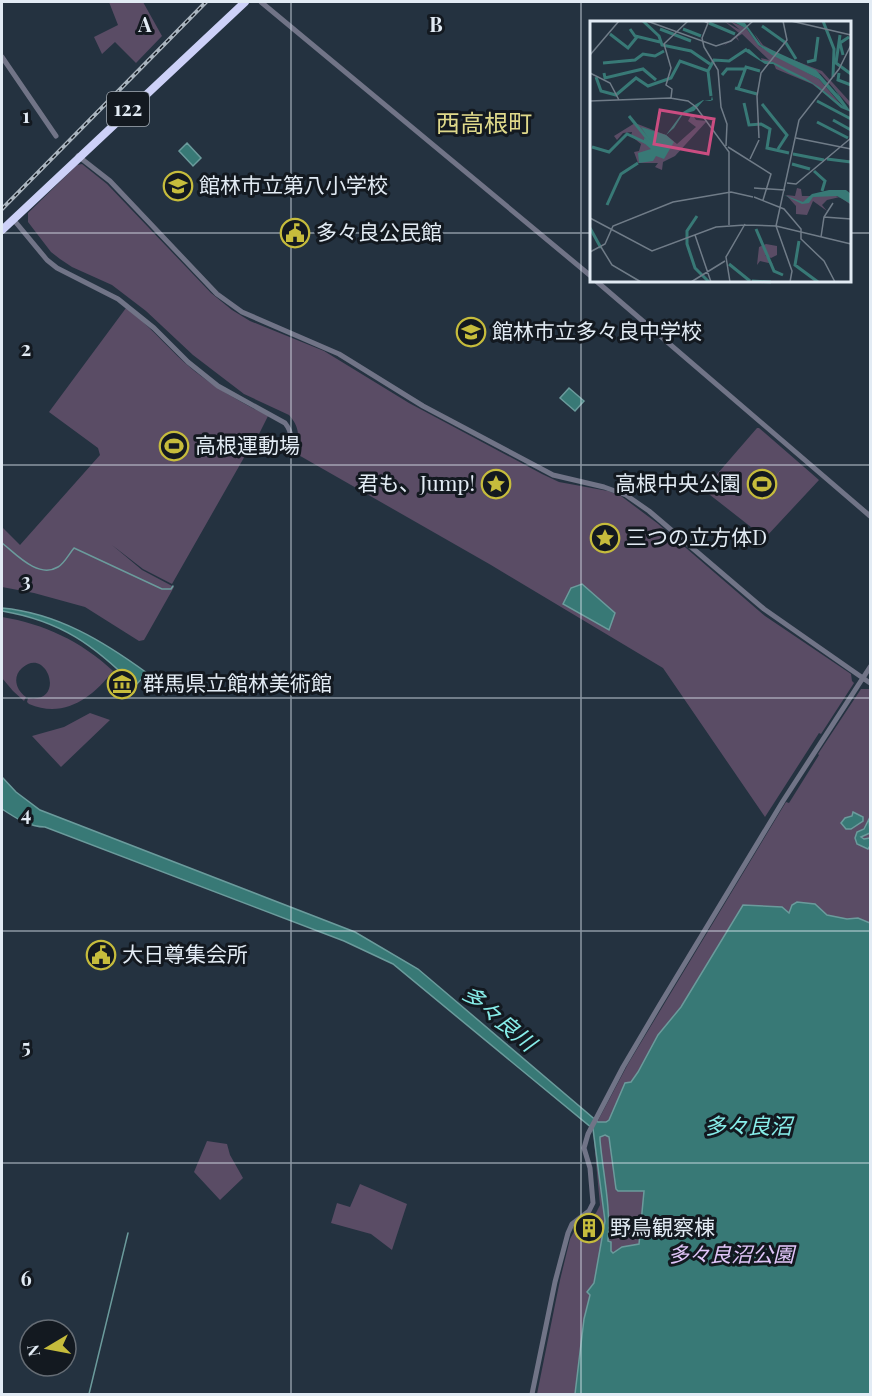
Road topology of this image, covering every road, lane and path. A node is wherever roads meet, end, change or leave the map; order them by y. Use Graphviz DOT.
graph roads {
  1 [pos="244,2"];
  2 [pos="261,2"];
  3 [pos="2,57"];
  4 [pos="56,136"];
  5 [pos="78,156"];
  6 [pos="13,219"];
  7 [pos="2,230"];
  8 [pos="590,276"];
  9 [pos="598,282"];
  10 [pos="287,452"];
  11 [pos="870,516"];
  12 [pos="870,667"];
  13 [pos="864,678"];
  14 [pos="870,683"];
  15 [pos="531,1395"];
  1 -- 5 [label="highway, 122"];
  2 -- 8 [label="street"];
  3 -- 4 [label="street"];
  5 -- 6 [label="highway, 122"];
  5 -- 13 [label="street"];
  6 -- 7 [label="highway, 122"];
  6 -- 10 [label="street"];
  9 -- 11 [label="street"];
  12 -- 13 [label="street"];
  13 -- 14 [label="street"];
  13 -- 15 [label="street"];
}
